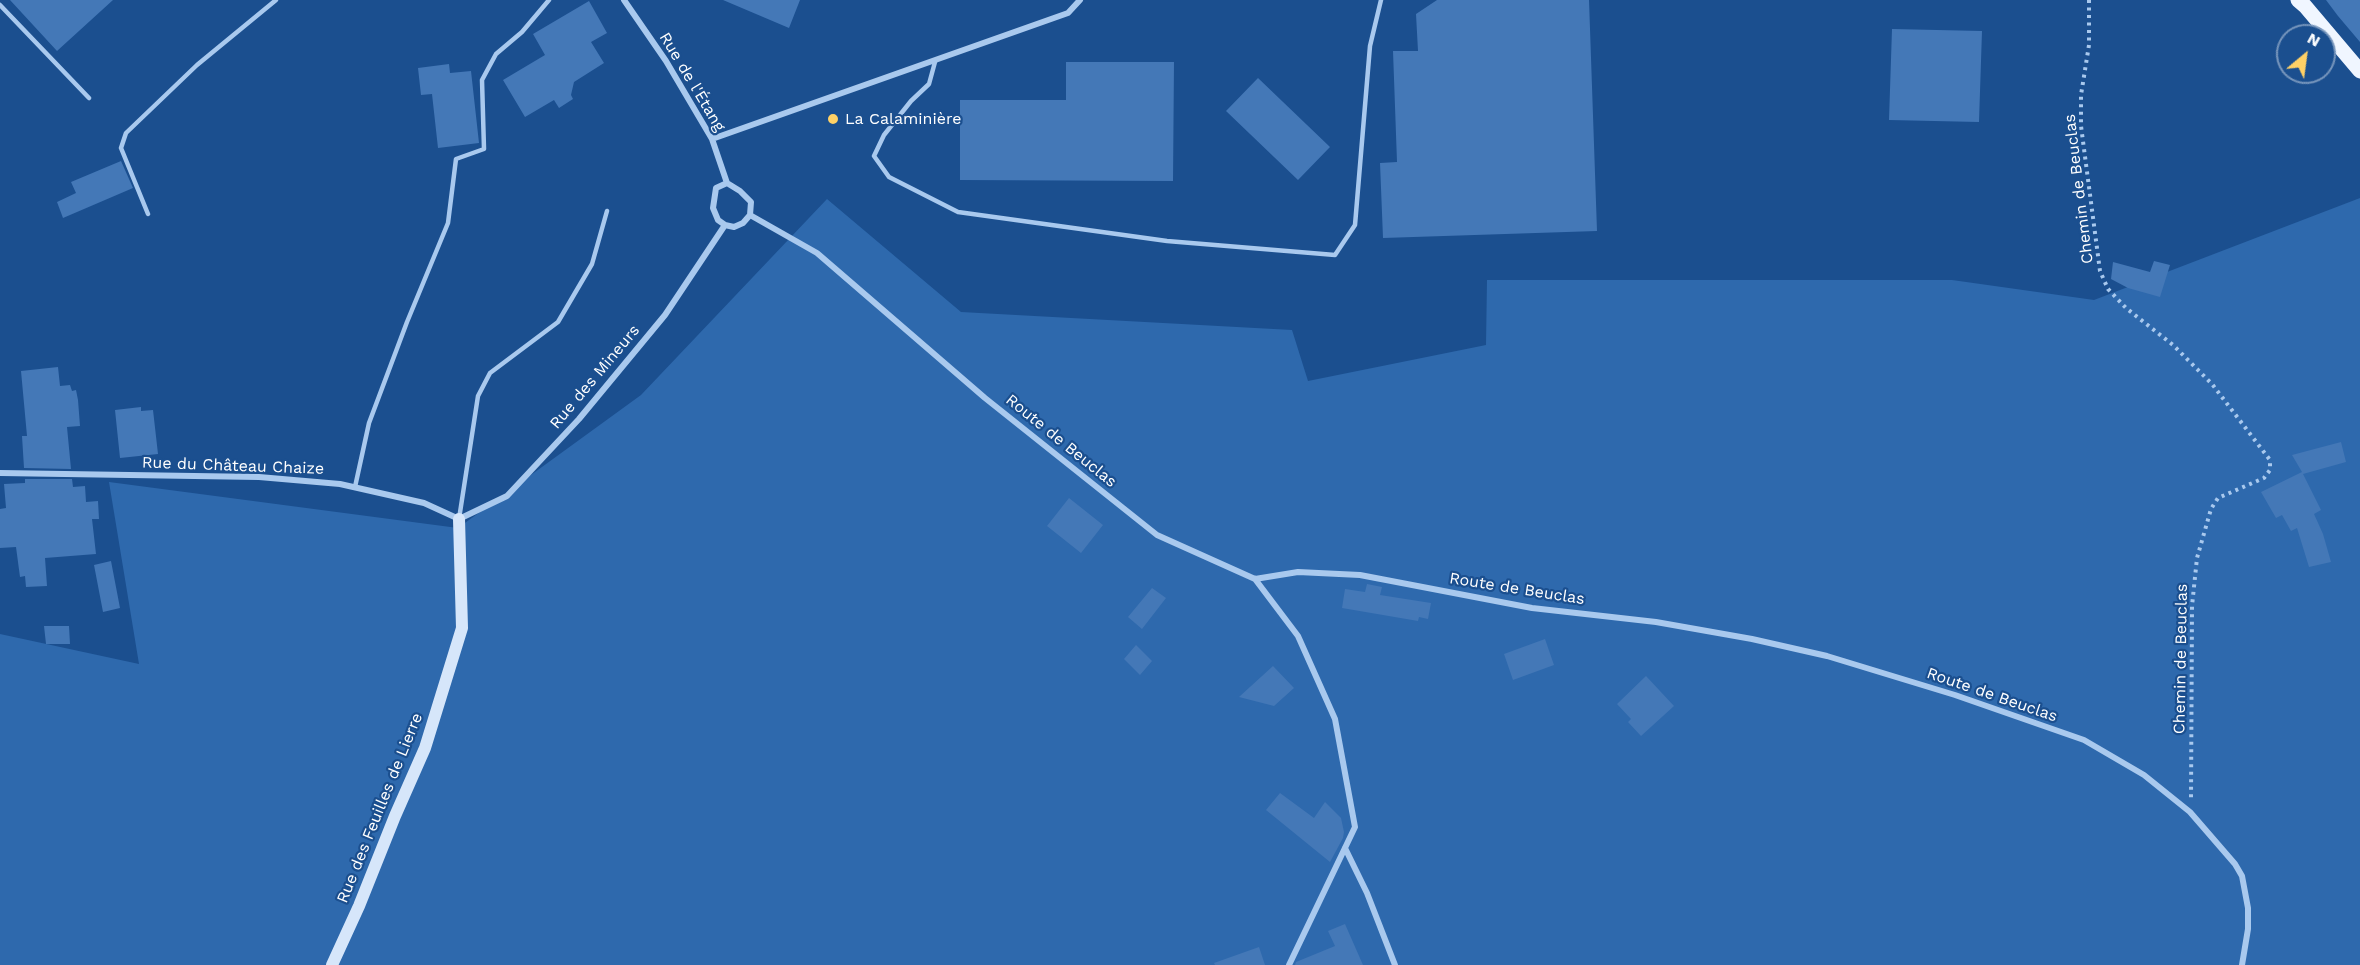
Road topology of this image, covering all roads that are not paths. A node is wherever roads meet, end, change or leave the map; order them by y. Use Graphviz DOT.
graph roads {
  1 [pos="276,0"];
  2 [pos="549,0"];
  3 [pos="624,0"];
  4 [pos="1080,0"];
  5 [pos="1381,0"];
  6 [pos="2302,2"];
  7 [pos="0,5"];
  8 [pos="935,62"];
  9 [pos="2360,71"];
  10 [pos="89,98"];
  11 [pos="712,139"];
  12 [pos="727,183"];
  13 [pos="607,211"];
  14 [pos="148,214"];
  15 [pos="750,215"];
  16 [pos="725,225"];
  17 [pos="0,473"];
  18 [pos="355,487"];
  19 [pos="459,519"];
  20 [pos="1256,579"];
  21 [pos="1345,848"];
  22 [pos="332,965"];
  23 [pos="1289,965"];
  24 [pos="1395,965"];
  25 [pos="2242,965"];
  1 -- 14 [label="lane"];
  2 -- 18 [label="lane"];
  3 -- 11 [label="street, Rue de l'Étang"];
  4 -- 8 [label="street"];
  5 -- 8 [label="lane"];
  6 -- 9 [label="main road"];
  7 -- 10 [label="lane"];
  8 -- 11 [label="street"];
  11 -- 12 [label="street, Rue de l'Étang"];
  12 -- 15 [label="street"];
  12 -- 16 [label="street"];
  13 -- 19 [label="lane"];
  15 -- 16 [label="street"];
  15 -- 20 [label="street, Route de Beuclas"];
  16 -- 19 [label="street, Rue des Mineurs"];
  17 -- 18 [label="street, Rue du Château Chaize"];
  18 -- 19 [label="street, Rue du Château Chaize"];
  19 -- 22 [label="street, Rue des Feuilles de Lierre"];
  20 -- 21 [label="street"];
  20 -- 25 [label="street, Route de Beuclas"];
  21 -- 23 [label="street"];
  21 -- 24 [label="street"];
}
